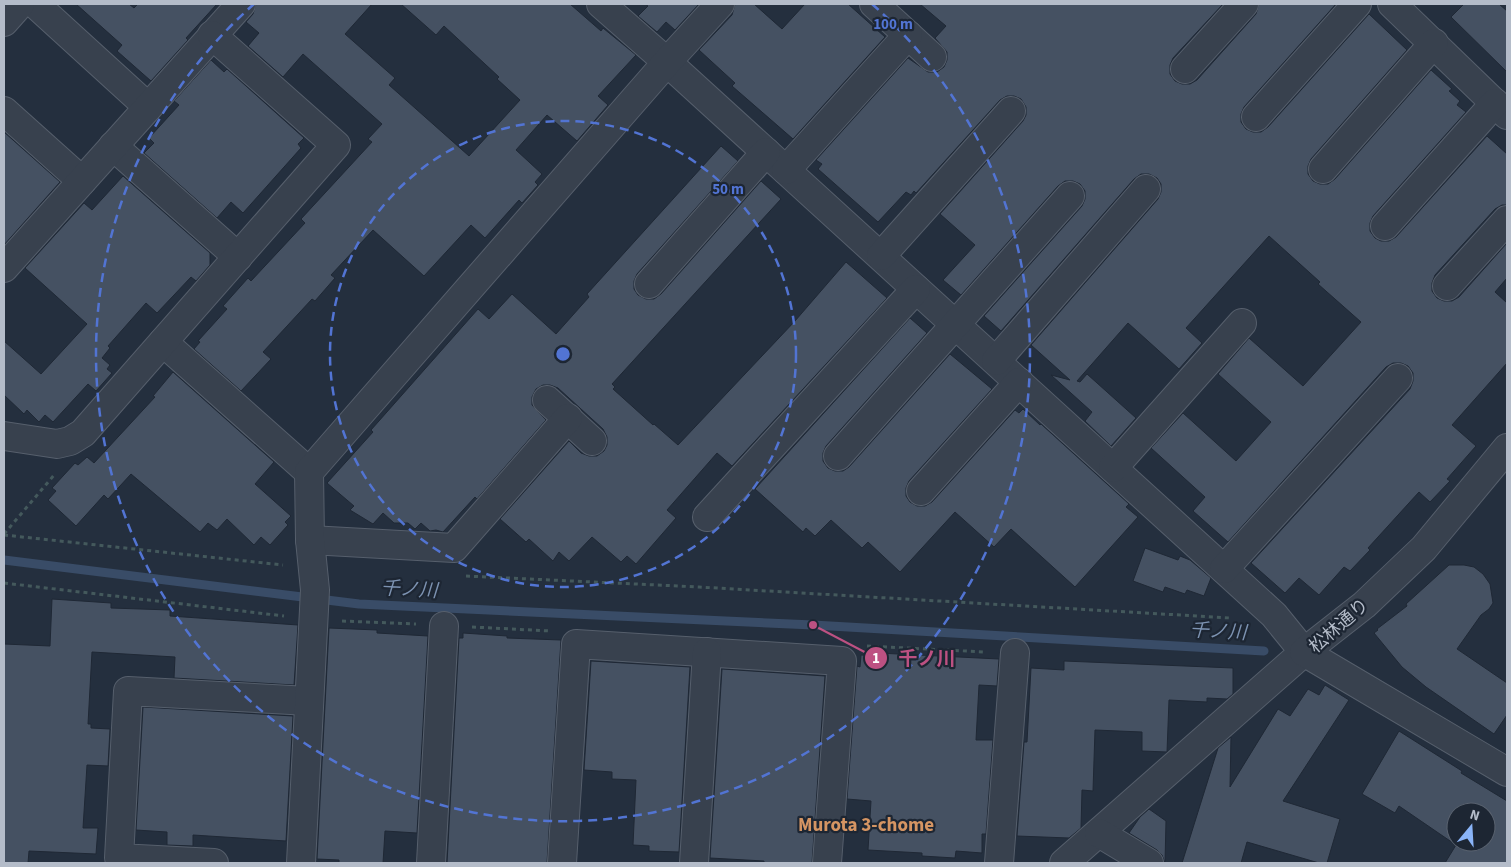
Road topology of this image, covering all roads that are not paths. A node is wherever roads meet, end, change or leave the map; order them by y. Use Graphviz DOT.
graph roads {
  1 [pos="20,4"];
  2 [pos="35,4"];
  3 [pos="241,4"];
  4 [pos="601,4"];
  5 [pos="720,4"];
  6 [pos="874,4"];
  7 [pos="1244,4"];
  8 [pos="1356,4"];
  9 [pos="1392,4"];
  10 [pos="4,22"];
  11 [pos="908,35"];
  12 [pos="212,36"];
  13 [pos="1434,43"];
  14 [pos="932,57"];
  15 [pos="667,62"];
  16 [pos="1185,69"];
  17 [pos="148,107"];
  18 [pos="1501,109"];
  19 [pos="1011,110"];
  20 [pos="4,111"];
  21 [pos="1256,117"];
  22 [pos="113,146"];
  23 [pos="766,152"];
  24 [pos="1323,169"];
  25 [pos="786,170"];
  26 [pos="82,181"];
  27 [pos="1146,189"];
  28 [pos="1070,196"];
  29 [pos="1507,220"];
  30 [pos="1385,226"];
  31 [pos="238,256"];
  32 [pos="881,256"];
  33 [pos="4,268"];
  34 [pos="649,284"];
  35 [pos="1447,286"];
  36 [pos="916,289"];
  37 [pos="1242,323"];
  38 [pos="956,325"];
  39 [pos="163,342"];
  40 [pos="996,361"];
  41 [pos="1398,378"];
  42 [pos="1019,382"];
  43 [pos="547,400"];
  44 [pos="568,418"];
  45 [pos="4,436"];
  46 [pos="592,441"];
  47 [pos="838,456"];
  48 [pos="1503,462"];
  49 [pos="1113,468"];
  50 [pos="310,472"];
  51 [pos="921,491"];
  52 [pos="707,517"];
  53 [pos="310,540"];
  54 [pos="1224,570"];
  55 [pos="444,626"];
  56 [pos="707,652"];
  57 [pos="1304,652"];
  58 [pos="1015,653"];
  59 [pos="309,701"];
  60 [pos="1507,772"];
  61 [pos="1099,832"];
  62 [pos="214,863"];
  63 [pos="301,863"];
  64 [pos="431,863"];
  65 [pos="562,863"];
  66 [pos="694,863"];
  67 [pos="827,863"];
  68 [pos="999,863"];
  69 [pos="1064,863"];
  70 [pos="1150,863"];
  1 -- 10 [label="street"];
  2 -- 17 [label="street"];
  3 -- 12 [label="street"];
  4 -- 15 [label="street"];
  5 -- 15 [label="street"];
  6 -- 11 [label="street"];
  7 -- 16 [label="street"];
  8 -- 21 [label="street"];
  9 -- 13 [label="street"];
  11 -- 14 [label="street"];
  11 -- 25 [label="street"];
  12 -- 17 [label="street"];
  12 -- 31 [label="street"];
  13 -- 18 [label="street"];
  13 -- 24 [label="street"];
  15 -- 23 [label="street"];
  15 -- 50 [label="street"];
  17 -- 22 [label="street"];
  18 -- 30 [label="street"];
  19 -- 32 [label="street"];
  20 -- 26 [label="street"];
  22 -- 26 [label="street"];
  22 -- 31 [label="street"];
  23 -- 25 [label="street"];
  23 -- 34 [label="street"];
  25 -- 32 [label="street"];
  26 -- 33 [label="street"];
  27 -- 40 [label="street"];
  28 -- 38 [label="street"];
  29 -- 35 [label="street"];
  31 -- 39 [label="street"];
  32 -- 36 [label="street"];
  36 -- 38 [label="street"];
  36 -- 52 [label="street"];
  37 -- 49 [label="street"];
  38 -- 40 [label="street"];
  38 -- 47 [label="street"];
  39 -- 45 [label="street"];
  39 -- 50 [label="street"];
  40 -- 42 [label="street"];
  41 -- 54 [label="street"];
  42 -- 49 [label="street"];
  42 -- 51 [label="street"];
  43 -- 44 [label="street"];
  44 -- 46 [label="street"];
  44 -- 53 [label="street"];
  48 -- 57 [label="street, 松林通り"];
  49 -- 54 [label="street"];
  50 -- 53 [label="street"];
  53 -- 59 [label="street"];
  54 -- 57 [label="street"];
  55 -- 64 [label="street"];
  56 -- 65 [label="street"];
  56 -- 66 [label="street"];
  56 -- 67 [label="street"];
  57 -- 60 [label="street, 松林通り"];
  57 -- 61 [label="street"];
  58 -- 68 [label="street"];
  59 -- 62 [label="street"];
  59 -- 63 [label="street"];
  61 -- 69 [label="street"];
  61 -- 70 [label="street"];
}
